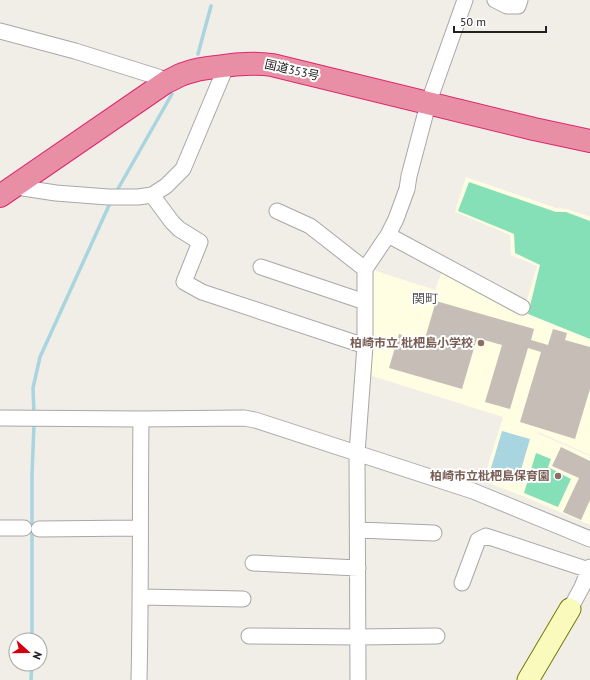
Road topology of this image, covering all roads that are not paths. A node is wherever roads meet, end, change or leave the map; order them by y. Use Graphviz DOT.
graph roads {
  1 [pos="464,0"];
  2 [pos="495,0"];
  3 [pos="520,0"];
  4 [pos="0,31"];
  5 [pos="226,65"];
  6 [pos="166,82"];
  7 [pos="428,104"];
  8 [pos="590,141"];
  9 [pos="7,191"];
  10 [pos="152,195"];
  11 [pos="277,210"];
  12 [pos="388,235"];
  13 [pos="261,267"];
  14 [pos="365,269"];
  15 [pos="365,302"];
  16 [pos="522,306"];
  17 [pos="365,346"];
  18 [pos="0,418"];
  19 [pos="141,420"];
  20 [pos="357,453"];
  21 [pos="0,528"];
  22 [pos="140,528"];
  23 [pos="358,530"];
  24 [pos="434,533"];
  25 [pos="590,539"];
  26 [pos="253,563"];
  27 [pos="358,568"];
  28 [pos="589,569"];
  29 [pos="462,583"];
  30 [pos="140,597"];
  31 [pos="243,599"];
  32 [pos="570,608"];
  33 [pos="249,636"];
  34 [pos="437,636"];
  35 [pos="358,637"];
  36 [pos="139,680"];
  37 [pos="358,680"];
  38 [pos="528,680"];
  1 -- 7 [label="street"];
  2 -- 3 [label="street"];
  4 -- 6 [label="street"];
  5 -- 6 [label="highway, 国道353号"];
  5 -- 7 [label="highway, 国道353号"];
  5 -- 10 [label="street"];
  6 -- 9 [label="highway, 国道353号"];
  7 -- 8 [label="highway, 国道353号"];
  7 -- 12 [label="street"];
  9 -- 10 [label="street"];
  10 -- 17 [label="street"];
  11 -- 14 [label="street"];
  12 -- 14 [label="street"];
  12 -- 16 [label="street"];
  13 -- 15 [label="street"];
  14 -- 15 [label="street"];
  15 -- 17 [label="street"];
  17 -- 20 [label="street"];
  18 -- 19 [label="street"];
  19 -- 20 [label="street"];
  19 -- 22 [label="street"];
  20 -- 23 [label="street"];
  20 -- 25 [label="street"];
  21 -- 22 [label="street"];
  22 -- 30 [label="street"];
  23 -- 24 [label="street"];
  23 -- 27 [label="street"];
  26 -- 27 [label="street"];
  27 -- 35 [label="street"];
  28 -- 29 [label="street"];
  28 -- 32 [label="street"];
  30 -- 31 [label="street"];
  30 -- 36 [label="street"];
  32 -- 38 [label="street"];
  33 -- 35 [label="street"];
  34 -- 35 [label="street"];
  35 -- 37 [label="street"];
}
